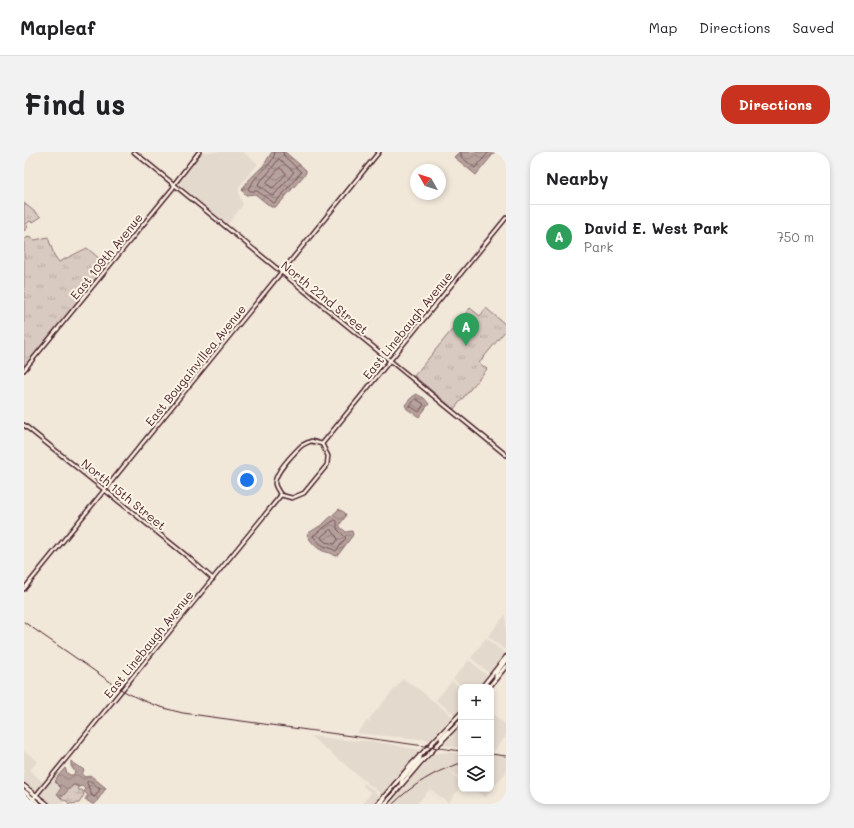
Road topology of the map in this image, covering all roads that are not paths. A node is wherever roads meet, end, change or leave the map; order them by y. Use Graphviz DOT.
graph roads {
  1 [pos="134,152"];
  2 [pos="200,152"];
  3 [pos="379,152"];
  4 [pos="174,185"];
  5 [pos="506,218"];
  6 [pos="282,273"];
  7 [pos="390,361"];
  8 [pos="24,370"];
  9 [pos="24,425"];
  10 [pos="322,444"];
  11 [pos="506,455"];
  12 [pos="105,490"];
  13 [pos="281,495"];
  14 [pos="213,579"];
  15 [pos="24,589"];
  16 [pos="506,659"];
  17 [pos="506,666"];
  18 [pos="496,678"];
  19 [pos="485,684"];
  20 [pos="491,684"];
  21 [pos="458,716"];
  22 [pos="452,723"];
  23 [pos="458,724"];
  24 [pos="442,741"];
  25 [pos="420,755"];
  26 [pos="401,784"];
  27 [pos="24,786"];
  28 [pos="24,791"];
  29 [pos="36,796"];
  30 [pos="383,797"];
  31 [pos="33,799"];
  32 [pos="29,804"];
  33 [pos="40,804"];
  34 [pos="47,804"];
  35 [pos="378,804"];
  36 [pos="381,804"];
  37 [pos="385,804"];
  1 -- 4 [label="street, North 22nd Street"];
  2 -- 4 [label="street, East 109th Avenue"];
  3 -- 6 [label="street, East Bougainvillea Avenue"];
  4 -- 6 [label="street, North 22nd Street"];
  4 -- 8 [label="street, East 109th Avenue"];
  5 -- 7 [label="street, East Linebaugh Avenue"];
  6 -- 7 [label="street, North 22nd Street"];
  6 -- 12 [label="street, East Bougainvillea Avenue"];
  7 -- 10 [label="street, East Linebaugh Avenue"];
  7 -- 11 [label="street, North 22nd Street"];
  9 -- 12 [label="street, North 15th Street"];
  10 -- 13 [label="street"];
  10 -- 13 [label="street"];
  12 -- 14 [label="street, North 15th Street"];
  12 -- 15 [label="street, East Bougainvillea Avenue"];
  13 -- 14 [label="street, East Linebaugh Avenue"];
  14 -- 29 [label="street, East Linebaugh Avenue"];
  16 -- 18 [label="main road"];
  16 -- 19 [label="main road"];
  17 -- 18 [label="main road"];
  18 -- 20 [label="main road"];
  21 -- 22 [label="main road"];
  22 -- 24 [label="main road"];
  22 -- 25 [label="main road"];
  23 -- 24 [label="main road"];
  24 -- 26 [label="main road"];
  25 -- 26 [label="main road"];
  25 -- 30 [label="main road"];
  26 -- 37 [label="main road"];
  27 -- 29 [label="main road"];
  28 -- 31 [label="main road"];
  29 -- 31 [label="street, East Linebaugh Avenue"];
  29 -- 34 [label="main road"];
  30 -- 35 [label="main road"];
  30 -- 36 [label="main road"];
  31 -- 32 [label="street, East Linebaugh Avenue"];
  31 -- 33 [label="main road"];
}
